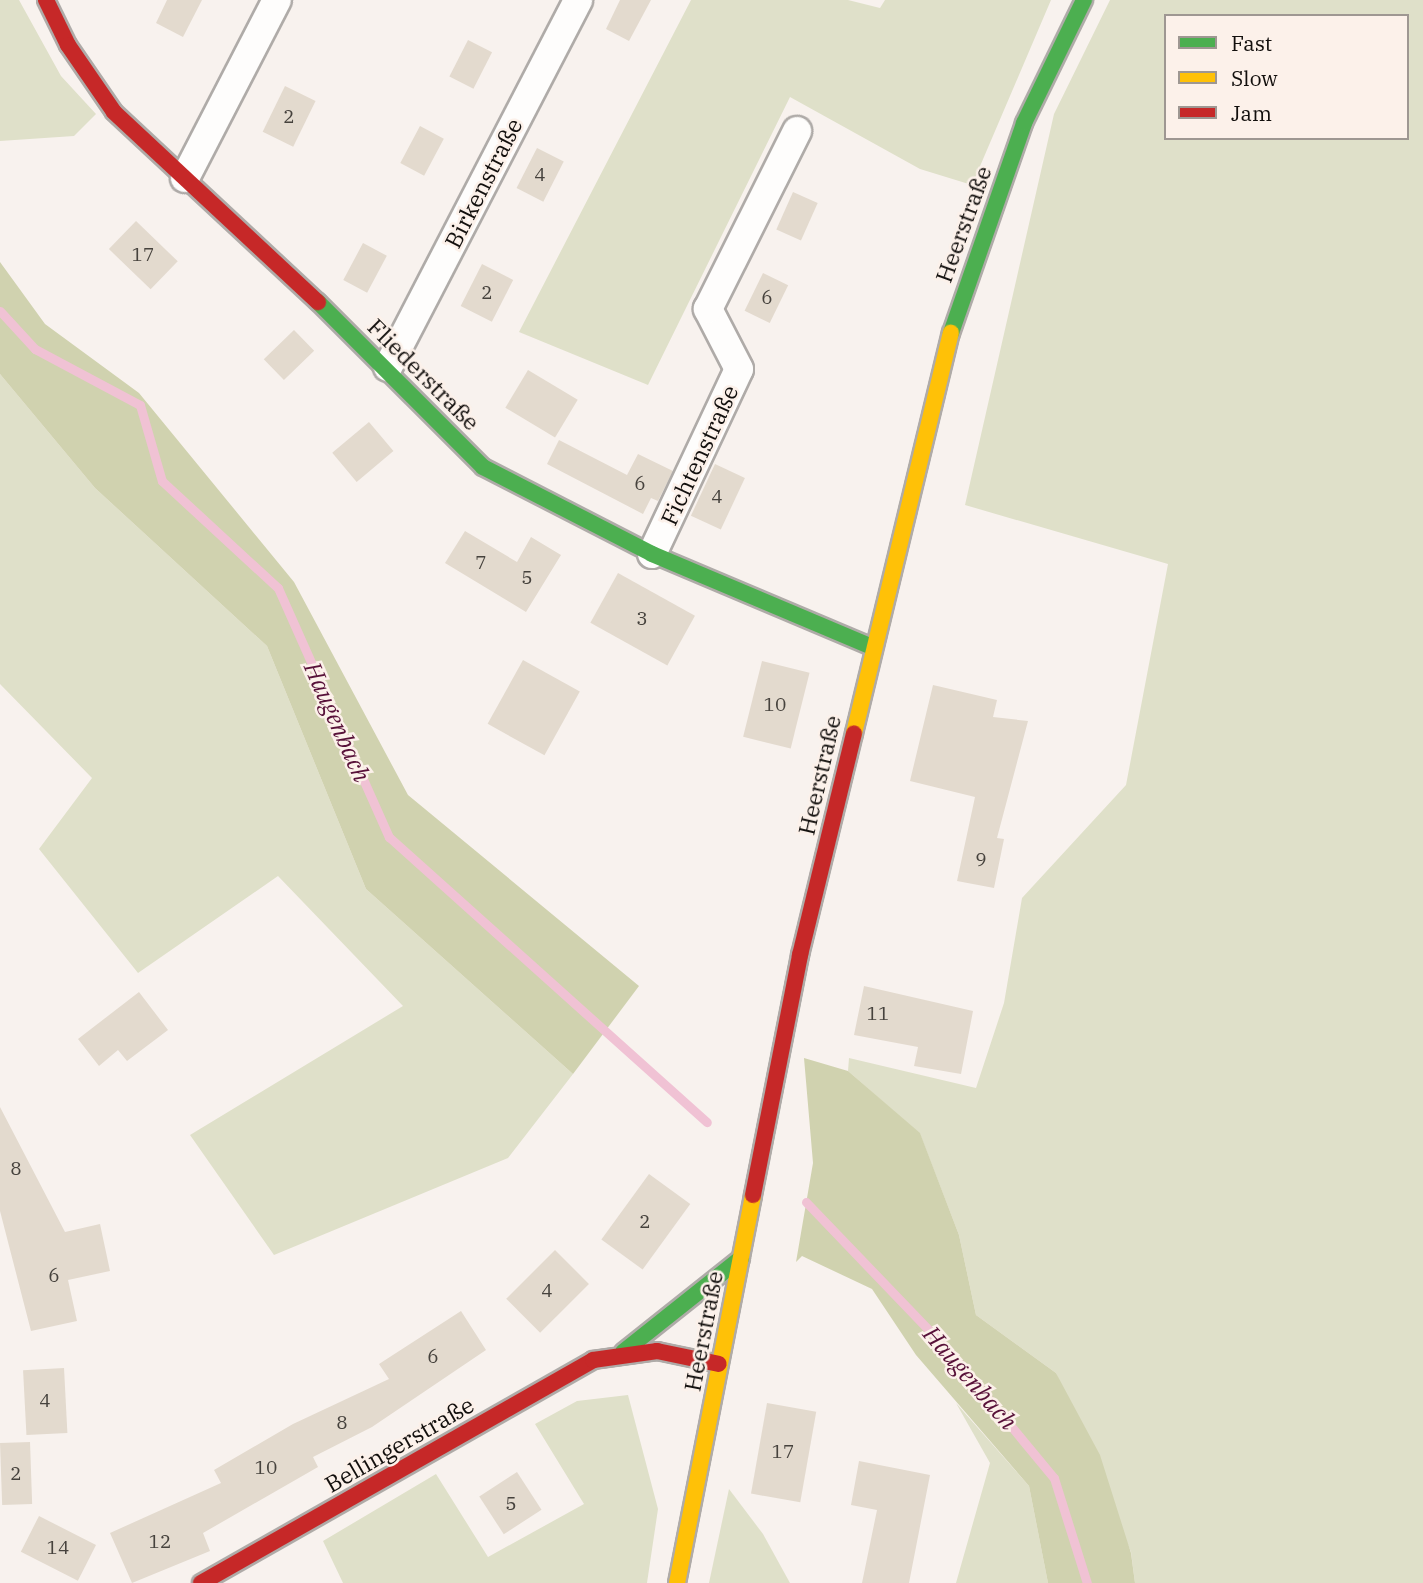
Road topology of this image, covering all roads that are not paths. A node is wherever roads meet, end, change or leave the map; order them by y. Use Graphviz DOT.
graph roads {
  1 [pos="46,0"];
  2 [pos="277,0"];
  3 [pos="578,0"];
  4 [pos="1084,0"];
  5 [pos="797,131"];
  6 [pos="186,178"];
  7 [pos="388,367"];
  8 [pos="652,554"];
  9 [pos="872,647"];
  10 [pos="741,1258"];
  11 [pos="623,1352"];
  12 [pos="719,1364"];
  13 [pos="201,1583"];
  14 [pos="677,1583"];
  1 -- 6 [label="street, Fliederstraße"];
  2 -- 6 [label="street"];
  3 -- 7 [label="street, Birkenstraße"];
  4 -- 9 [label="street, Heerstraße"];
  5 -- 8 [label="street, Fichtenstraße"];
  6 -- 7 [label="street, Fliederstraße"];
  7 -- 8 [label="street, Fliederstraße"];
  8 -- 9 [label="street, Fliederstraße"];
  9 -- 10 [label="street, Heerstraße"];
  10 -- 11 [label="street, Bellingerstraße"];
  10 -- 12 [label="street, Heerstraße"];
  11 -- 12 [label="street, Bellingerstraße"];
  11 -- 13 [label="street, Bellingerstraße"];
  12 -- 14 [label="street, Heerstraße"];
}
